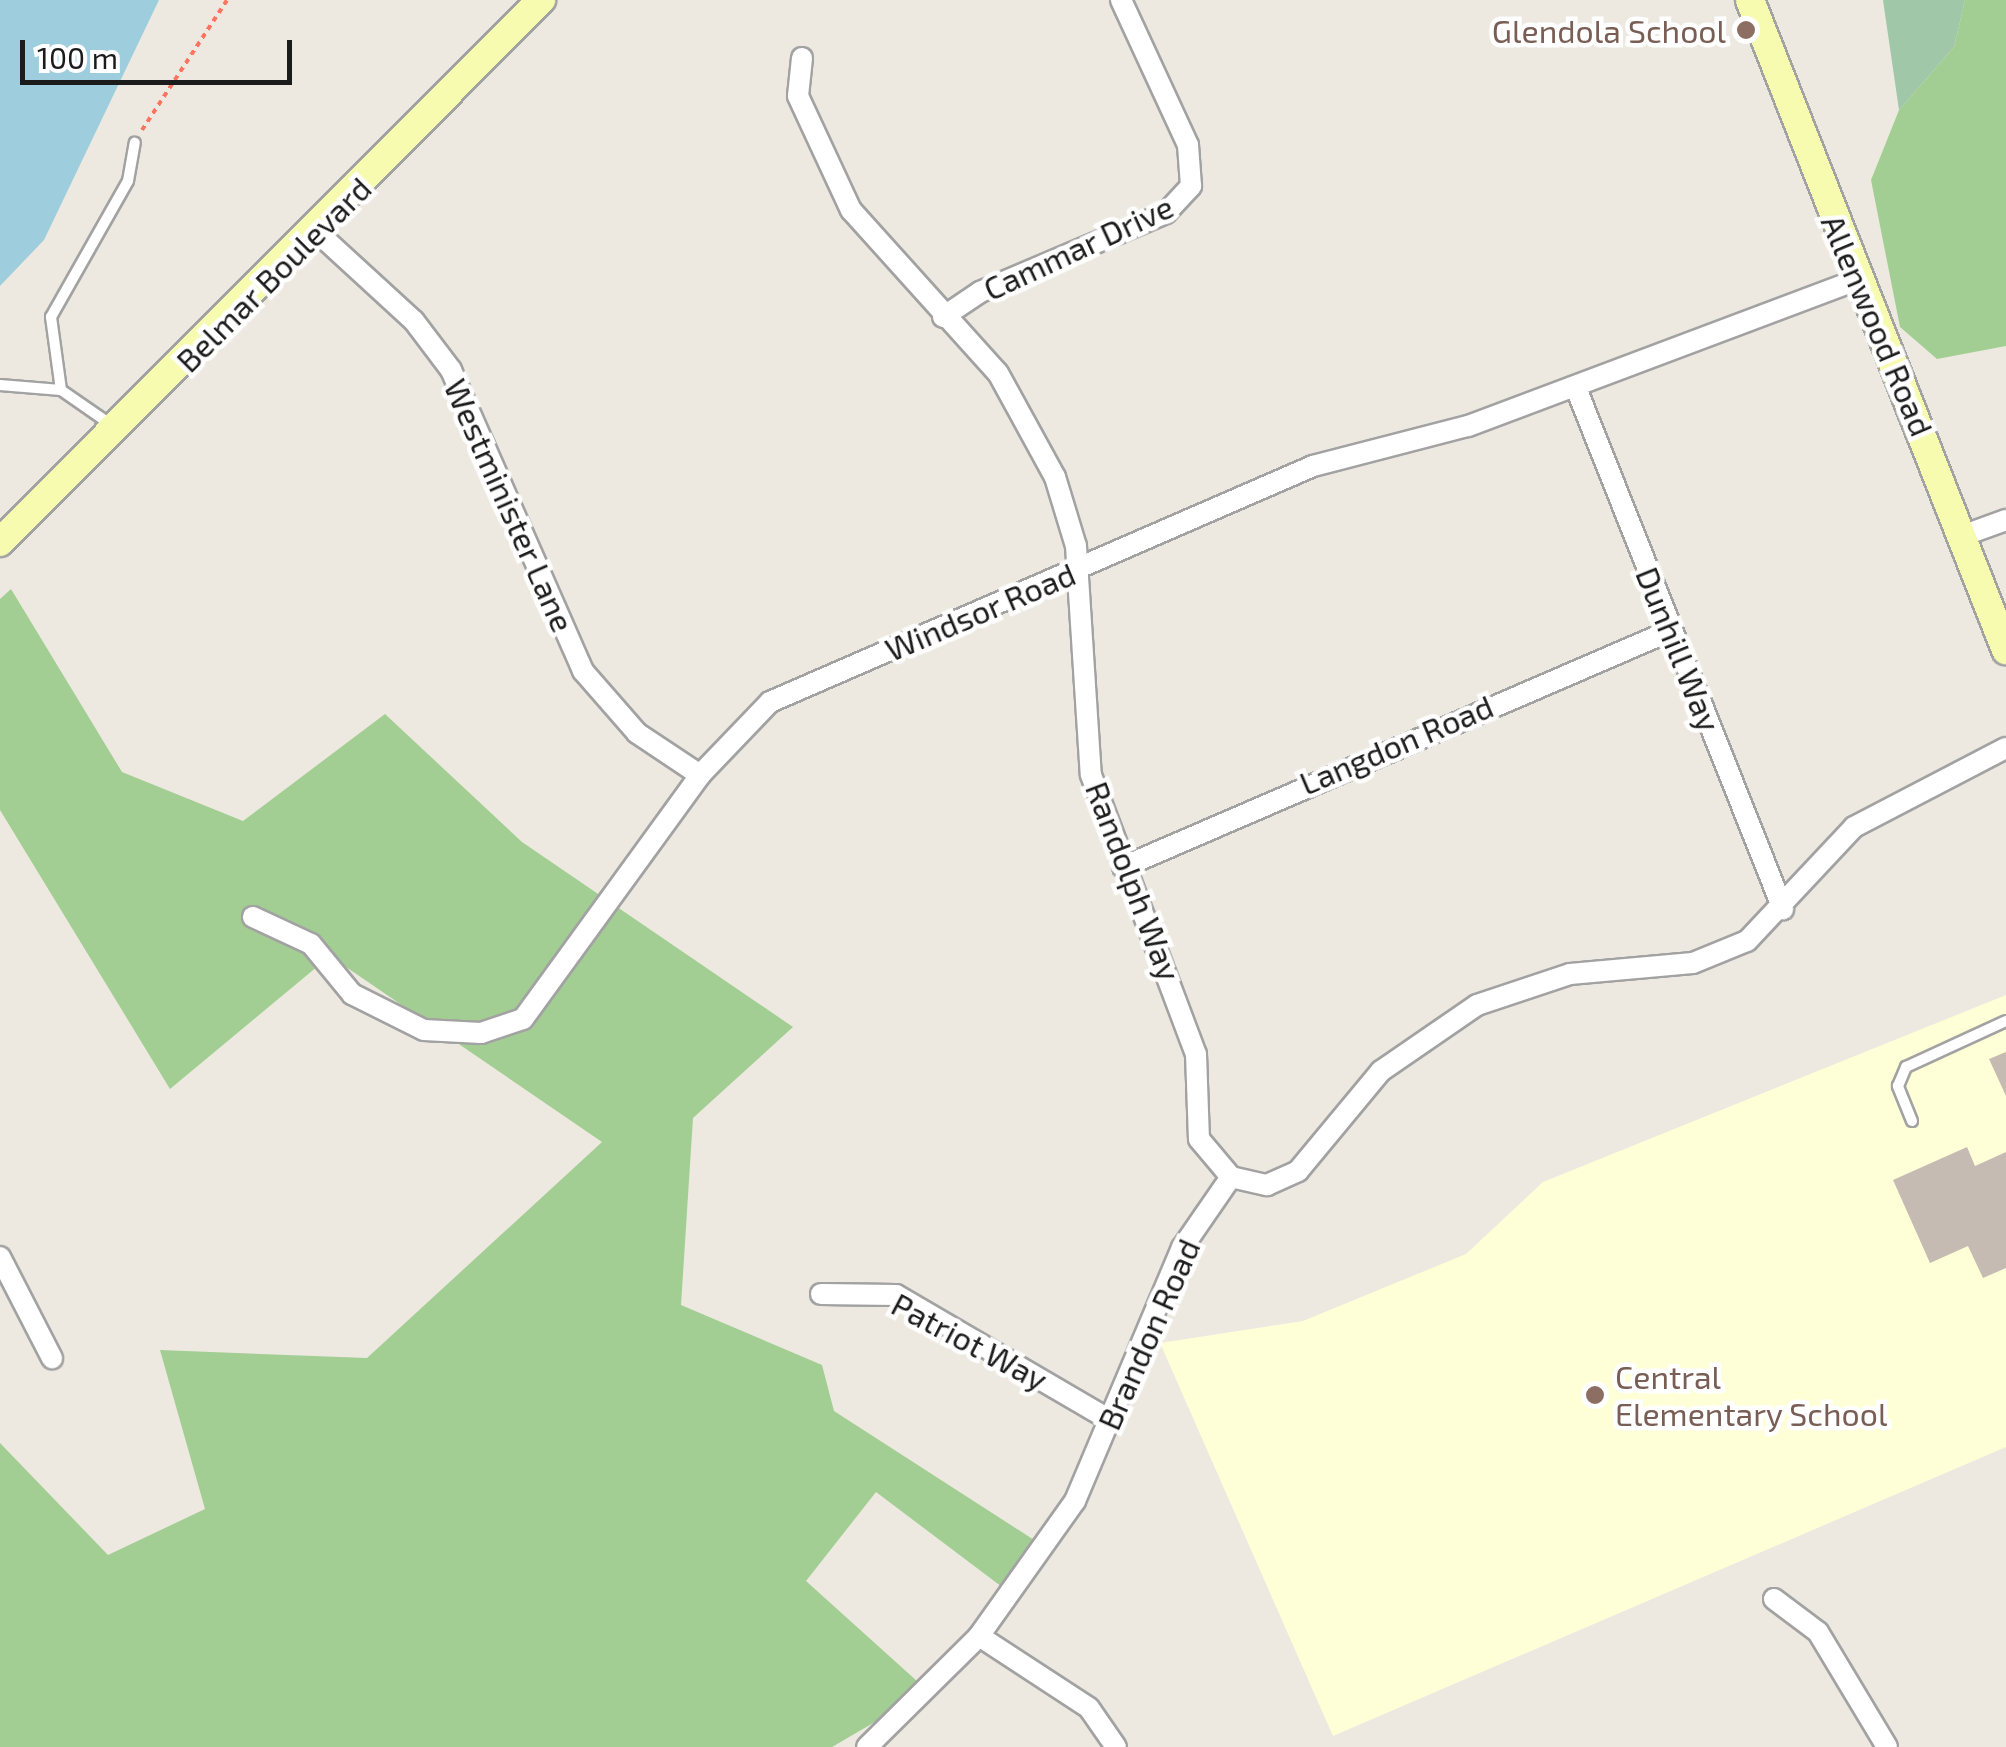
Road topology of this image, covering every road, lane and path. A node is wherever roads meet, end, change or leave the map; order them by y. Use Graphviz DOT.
graph roads {
  1 [pos="227,0"];
  2 [pos="541,0"];
  3 [pos="1122,0"];
  4 [pos="1750,0"];
  5 [pos="802,58"];
  6 [pos="135,143"];
  7 [pos="318,233"];
  8 [pos="1860,279"];
  9 [pos="944,317"];
  10 [pos="0,385"];
  11 [pos="1576,388"];
  12 [pos="61,390"];
  13 [pos="118,430"];
  14 [pos="2006,520"];
  15 [pos="1962,536"];
  16 [pos="0,542"];
  17 [pos="1076,569"];
  18 [pos="1672,630"];
  19 [pos="2006,650"];
  20 [pos="2006,748"];
  21 [pos="700,776"];
  22 [pos="1123,867"];
  23 [pos="1783,909"];
  24 [pos="254,917"];
  25 [pos="2006,1021"];
  26 [pos="1912,1121"];
  27 [pos="1231,1177"];
  28 [pos="0,1256"];
  29 [pos="821,1294"];
  30 [pos="52,1358"];
  31 [pos="1110,1420"];
  32 [pos="1774,1599"];
  33 [pos="979,1636"];
  34 [pos="867,1747"];
  35 [pos="1116,1747"];
  36 [pos="1887,1747"];
  1 -- 6 [label="path"];
  2 -- 7 [label="main road, Belmar Boulevard"];
  3 -- 9 [label="street, Cammar Drive"];
  4 -- 8 [label="main road, Allenwood Road"];
  5 -- 9 [label="street, Randolph Way"];
  6 -- 12 [label="lane"];
  7 -- 13 [label="main road, Belmar Boulevard"];
  7 -- 21 [label="street, Westminister Lane"];
  8 -- 11 [label="street, Windsor Road"];
  8 -- 15 [label="main road, Allenwood Road"];
  9 -- 17 [label="street, Randolph Way"];
  10 -- 12 [label="lane"];
  11 -- 17 [label="street, Windsor Road"];
  11 -- 18 [label="street, Dunhill Way"];
  12 -- 13 [label="lane"];
  13 -- 16 [label="main road, Belmar Boulevard"];
  14 -- 15 [label="street"];
  15 -- 19 [label="main road, Allenwood Road"];
  17 -- 21 [label="street, Windsor Road"];
  17 -- 22 [label="street, Randolph Way"];
  18 -- 22 [label="street, Langdon Road"];
  18 -- 23 [label="street, Dunhill Way"];
  20 -- 23 [label="street"];
  21 -- 24 [label="street, Windsor Road"];
  22 -- 27 [label="street, Randolph Way"];
  23 -- 27 [label="street"];
  25 -- 26 [label="lane"];
  27 -- 31 [label="street, Brandon Road"];
  28 -- 30 [label="street"];
  29 -- 31 [label="street, Patriot Way"];
  31 -- 33 [label="street, Brandon Road"];
  32 -- 36 [label="street"];
  33 -- 34 [label="street, Brandon Road"];
  33 -- 35 [label="street"];
}
